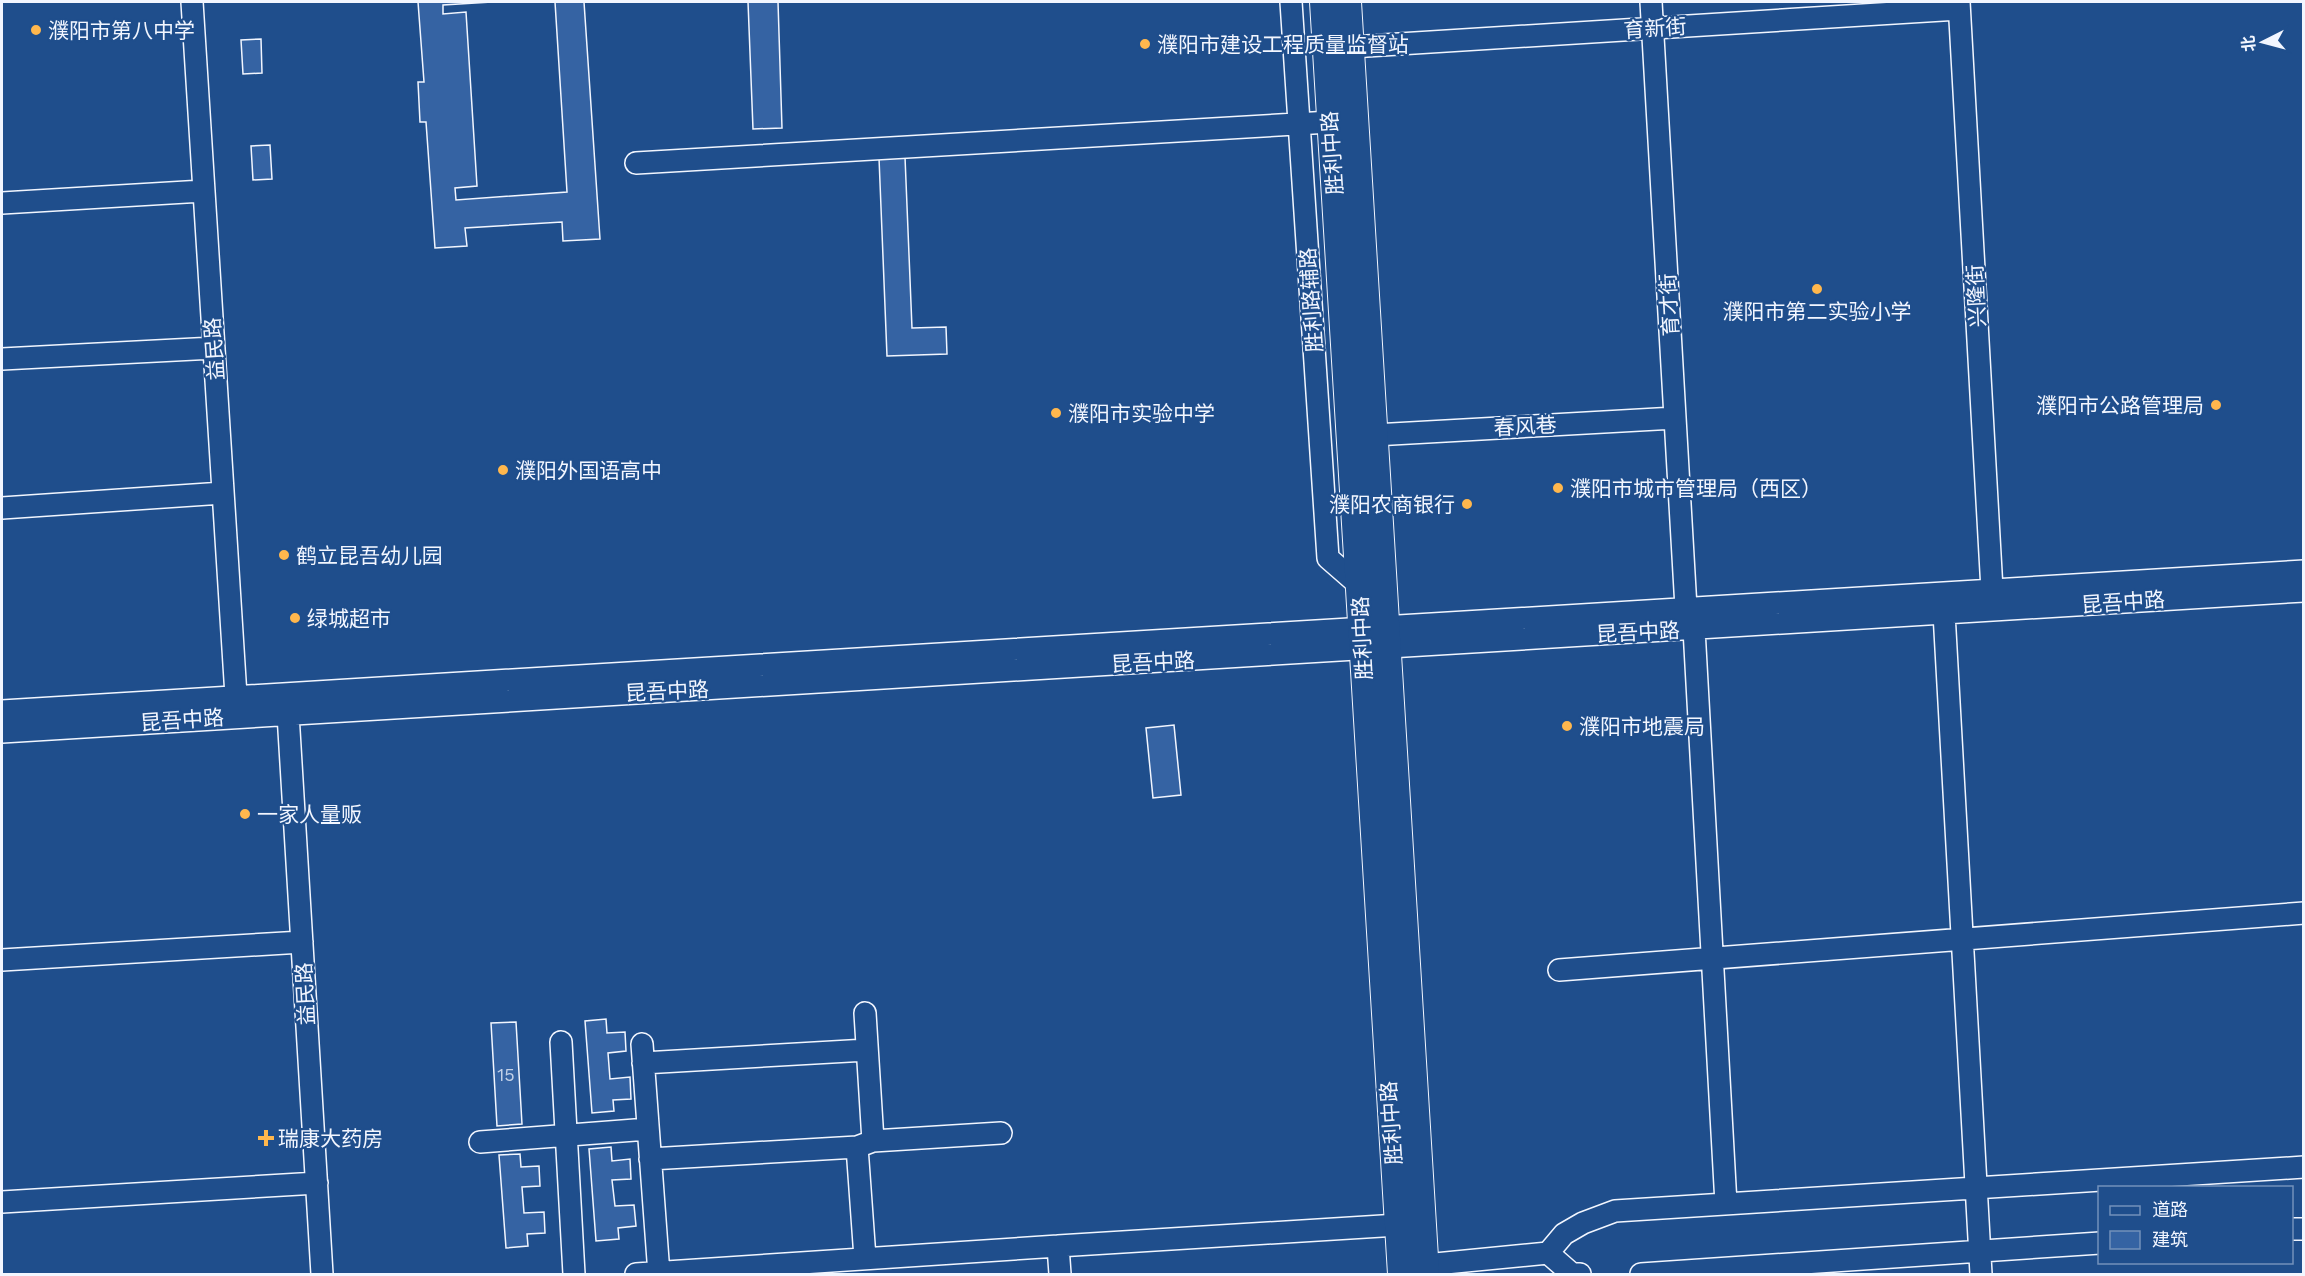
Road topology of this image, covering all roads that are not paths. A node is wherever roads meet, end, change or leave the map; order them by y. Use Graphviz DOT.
graph roads {
  1 [pos="192,2"];
  2 [pos="1291,2"];
  3 [pos="1323,2"];
  4 [pos="1348,2"];
  5 [pos="1652,2"];
  6 [pos="1959,5"];
  7 [pos="1653,28"];
  8 [pos="1351,47"];
  9 [pos="1330,122"];
  10 [pos="1299,124"];
  11 [pos="636,163"];
  12 [pos="203,191"];
  13 [pos="2,203"];
  14 [pos="214,348"];
  15 [pos="2,359"];
  16 [pos="1676,418"];
  17 [pos="1374,435"];
  18 [pos="223,493"];
  19 [pos="2,508"];
  20 [pos="2304,571"];
  21 [pos="1359,585"];
  22 [pos="1992,590"];
  23 [pos="2304,591"];
  24 [pos="1686,608"];
  25 [pos="1944,614"];
  26 [pos="1694,629"];
  27 [pos="1374,638"];
  28 [pos="236,696"];
  29 [pos="2,711"];
  30 [pos="288,714"];
  31 [pos="2,732"];
  32 [pos="2304,913"];
  33 [pos="1962,939"];
  34 [pos="302,942"];
  35 [pos="1712,958"];
  36 [pos="2,960"];
  37 [pos="1559,970"];
  38 [pos="865,1013"];
  39 [pos="561,1042"];
  40 [pos="867,1050"];
  41 [pos="648,1129"];
  42 [pos="1001,1133"];
  43 [pos="566,1136"];
  44 [pos="480,1142"];
  45 [pos="865,1144"];
  46 [pos="650,1160"];
  47 [pos="2304,1167"];
  48 [pos="317,1183"];
  49 [pos="1977,1188"];
  50 [pos="2,1203"];
  51 [pos="1726,1204"];
  52 [pos="1398,1225"];
  53 [pos="2098,1243"];
  54 [pos="1058,1246"];
  55 [pos="1980,1251"];
  56 [pos="1548,1253"];
  57 [pos="865,1258"];
  58 [pos="1425,1270"];
  59 [pos="659,1274"];
  60 [pos="322,1275"];
  61 [pos="574,1275"];
  62 [pos="636,1275"];
  63 [pos="1060,1275"];
  64 [pos="1401,1275"];
  65 [pos="1580,1275"];
  66 [pos="1641,1275"];
  67 [pos="1981,1275"];
  1 -- 12 [label="street, 益民路"];
  2 -- 10 [label="street, 胜利路辅路"];
  3 -- 9 [label="main road, 胜利中路"];
  4 -- 8 [label="main road, 胜利中路"];
  5 -- 7 [label="street, 育才街"];
  6 -- 7 [label="street, 育新街"];
  6 -- 22 [label="street, 兴隆街"];
  7 -- 8 [label="street, 育新街"];
  7 -- 16 [label="street, 育才街"];
  8 -- 17 [label="main road, 胜利中路"];
  9 -- 10 [label="street"];
  9 -- 21 [label="main road, 胜利中路"];
  10 -- 11 [label="street"];
  10 -- 21 [label="street, 胜利路辅路"];
  12 -- 13 [label="street"];
  12 -- 14 [label="street, 益民路"];
  14 -- 15 [label="street"];
  14 -- 18 [label="street, 益民路"];
  16 -- 17 [label="street, 春风巷"];
  16 -- 24 [label="street, 育才街"];
  17 -- 27 [label="main road, 胜利中路"];
  18 -- 19 [label="street"];
  18 -- 28 [label="street, 益民路"];
  20 -- 22 [label="street, 昆吾中路"];
  21 -- 27 [label="main road, 胜利中路"];
  22 -- 24 [label="street, 昆吾中路"];
  23 -- 25 [label="street, 昆吾中路"];
  24 -- 27 [label="street, 昆吾中路"];
  25 -- 26 [label="street, 昆吾中路"];
  25 -- 33 [label="street"];
  26 -- 27 [label="street, 昆吾中路"];
  26 -- 35 [label="street"];
  27 -- 28 [label="street, 昆吾中路"];
  27 -- 30 [label="street, 昆吾中路"];
  27 -- 52 [label="main road, 胜利中路"];
  27 -- 58 [label="main road, 胜利中路"];
  28 -- 29 [label="street, 昆吾中路"];
  30 -- 31 [label="street, 昆吾中路"];
  30 -- 34 [label="street, 益民路"];
  32 -- 33 [label="street"];
  33 -- 35 [label="street"];
  33 -- 49 [label="street"];
  34 -- 36 [label="street"];
  34 -- 48 [label="street, 益民路"];
  35 -- 37 [label="street"];
  35 -- 51 [label="street"];
  38 -- 40 [label="street"];
  39 -- 43 [label="street"];
  40 -- 41 [label="street"];
  40 -- 45 [label="street"];
  41 -- 43 [label="street"];
  41 -- 46 [label="street"];
  42 -- 45 [label="street"];
  43 -- 44 [label="street"];
  43 -- 61 [label="street"];
  45 -- 46 [label="street"];
  45 -- 57 [label="street"];
  46 -- 59 [label="street"];
  47 -- 49 [label="street"];
  48 -- 50 [label="street"];
  48 -- 60 [label="street, 益民路"];
  49 -- 51 [label="street"];
  49 -- 55 [label="street"];
  51 -- 56 [label="street"];
  52 -- 54 [label="street"];
  52 -- 64 [label="main road, 胜利中路"];
  53 -- 55 [label="street"];
  54 -- 57 [label="street"];
  54 -- 63 [label="street"];
  55 -- 66 [label="street"];
  55 -- 67 [label="street"];
  56 -- 58 [label="street"];
  56 -- 65 [label="street"];
  57 -- 59 [label="street"];
  59 -- 62 [label="street"];
}
